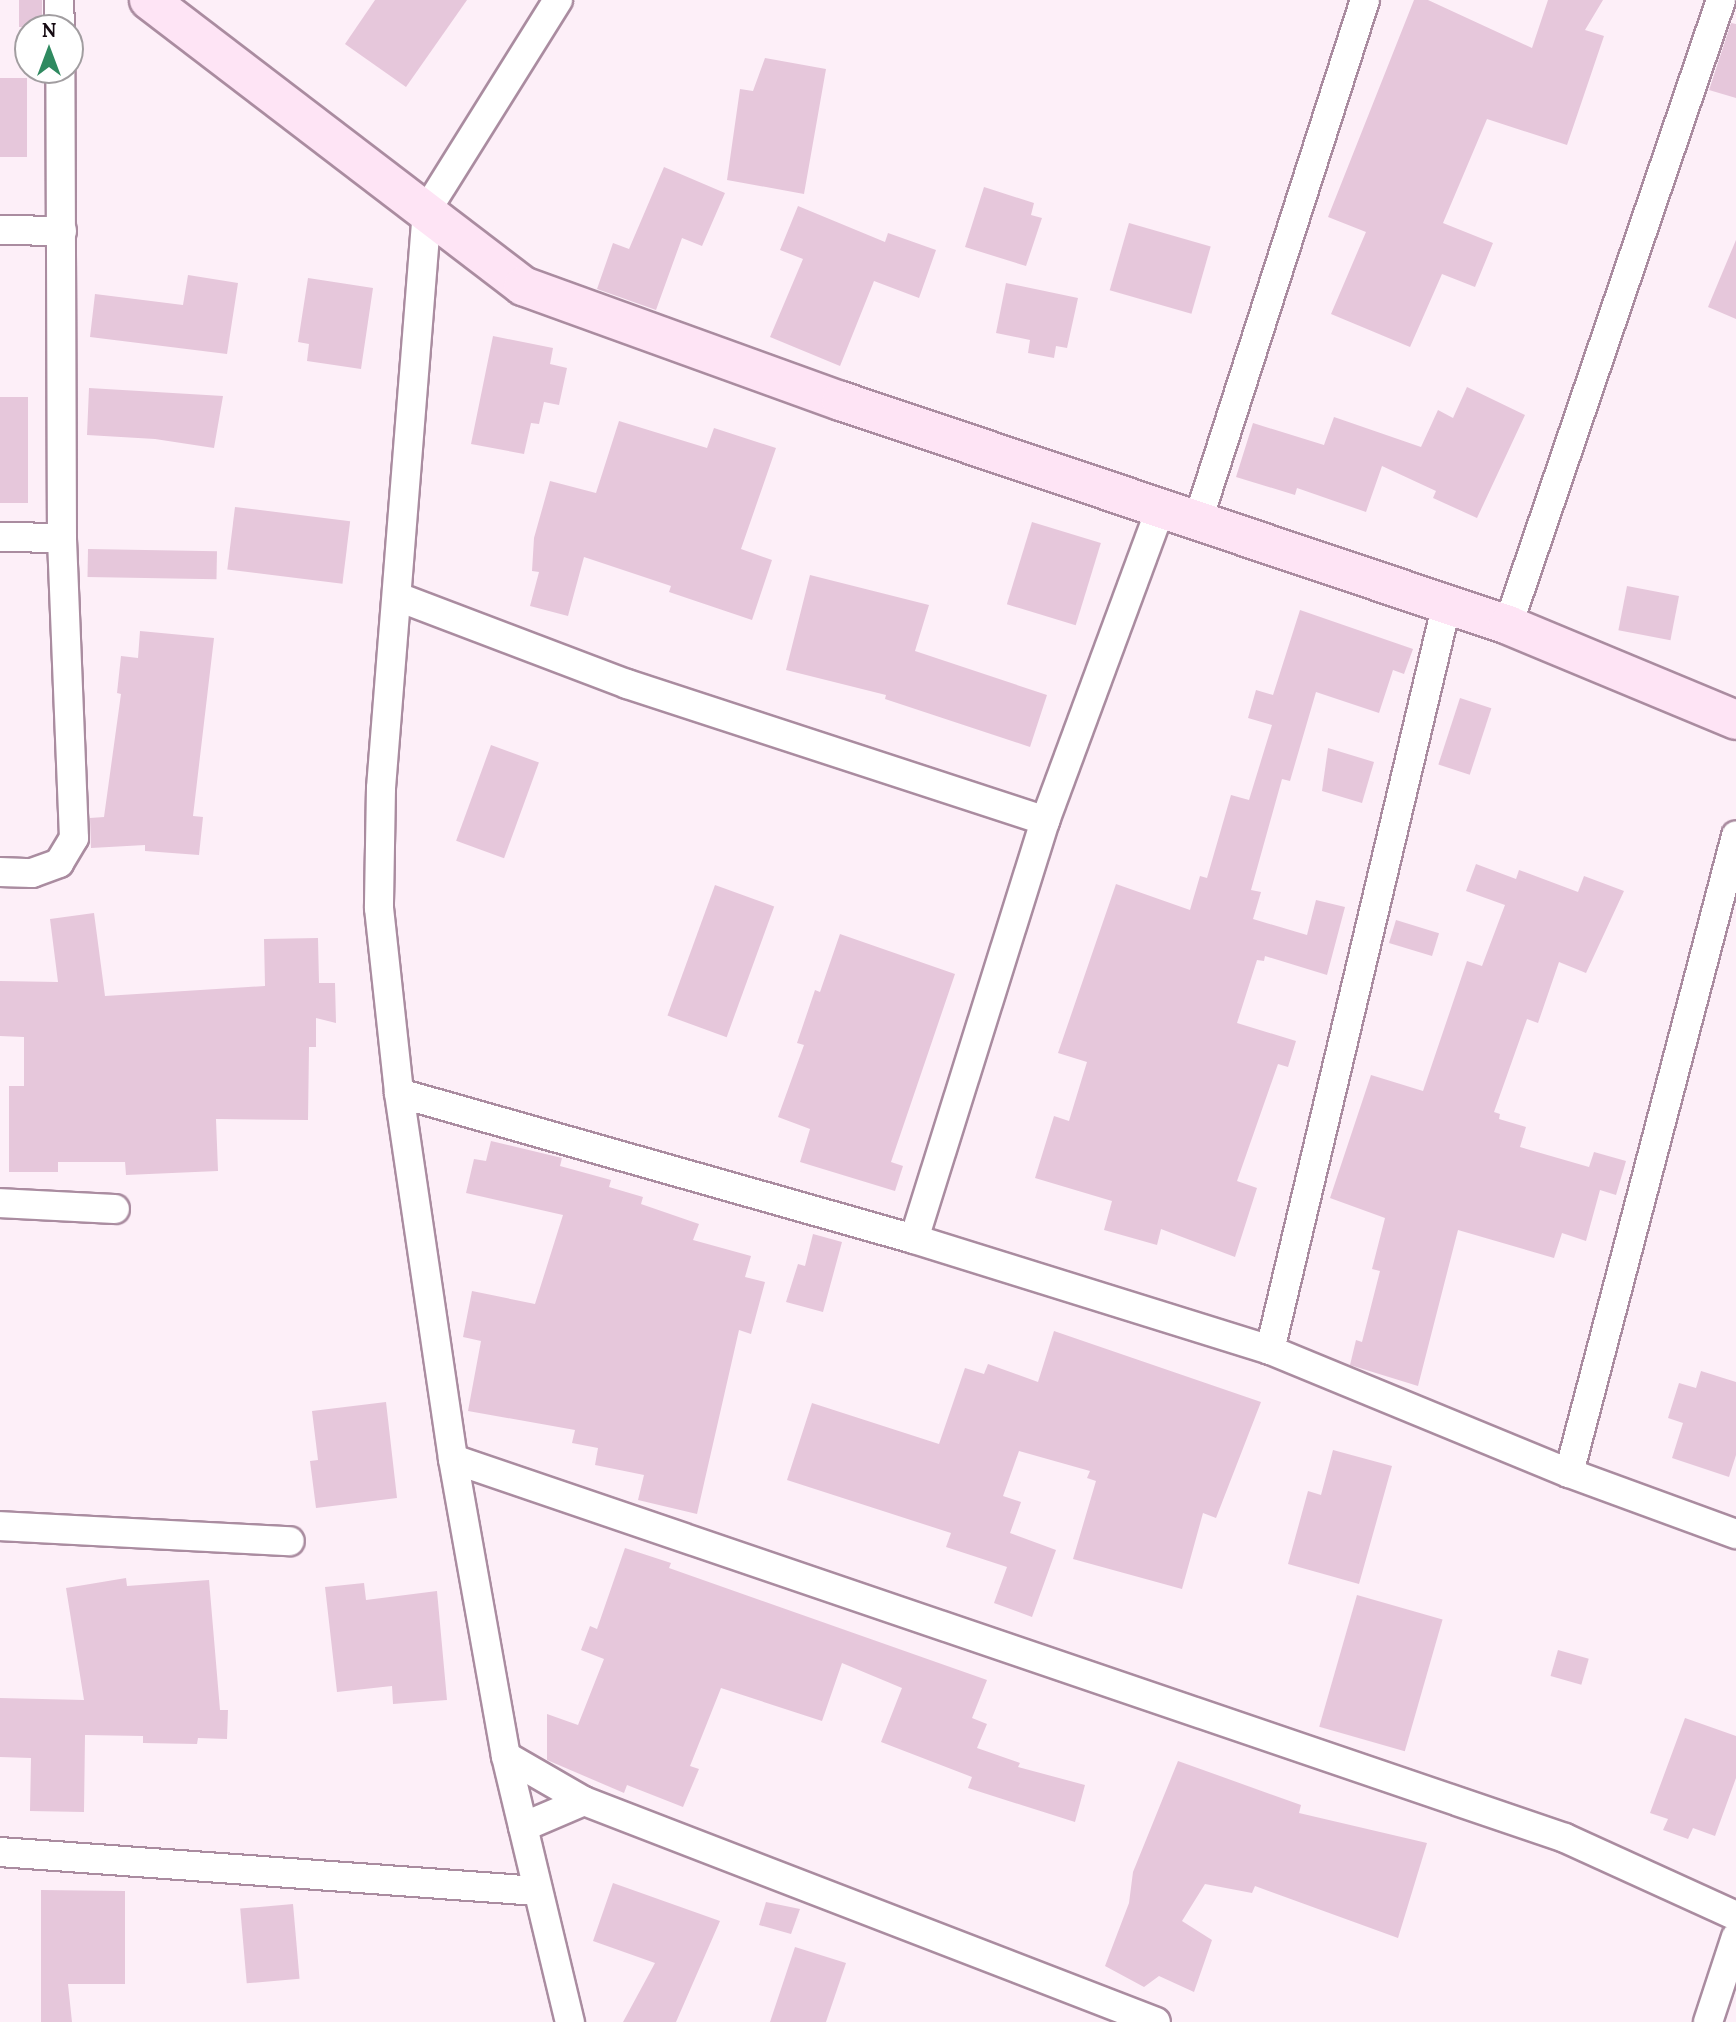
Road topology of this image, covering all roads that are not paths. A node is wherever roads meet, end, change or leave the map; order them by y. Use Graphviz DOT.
graph roads {
  1 [pos="149,0"];
  2 [pos="558,0"];
  3 [pos="1365,0"];
  4 [pos="1721,0"];
  5 [pos="60,84"];
  6 [pos="427,210"];
  7 [pos="0,229"];
  8 [pos="62,231"];
  9 [pos="1161,507"];
  10 [pos="1198,520"];
  11 [pos="0,537"];
  12 [pos="62,538"];
  13 [pos="398,597"];
  14 [pos="1446,607"];
  15 [pos="1508,625"];
  16 [pos="1736,719"];
  17 [pos="1045,821"];
  18 [pos="1736,836"];
  19 [pos="0,872"];
  20 [pos="399,1093"];
  21 [pos="0,1203"];
  22 [pos="115,1209"];
  23 [pos="914,1239"];
  24 [pos="1270,1350"];
  25 [pos="453,1459"];
  26 [pos="1569,1474"];
  27 [pos="0,1526"];
  28 [pos="1736,1534"];
  29 [pos="290,1541"];
  30 [pos="506,1756"];
  31 [pos="584,1801"];
  32 [pos="523,1827"];
  33 [pos="0,1852"];
  34 [pos="538,1891"];
  35 [pos="1736,1916"];
  36 [pos="1736,1937"];
  37 [pos="570,2022"];
  38 [pos="1156,2022"];
  39 [pos="1708,2022"];
  1 -- 6 [label="street"];
  2 -- 6 [label="street"];
  3 -- 10 [label="street"];
  4 -- 15 [label="street"];
  5 -- 8 [label="street"];
  6 -- 9 [label="street"];
  6 -- 13 [label="street"];
  7 -- 8 [label="street"];
  8 -- 12 [label="street"];
  9 -- 10 [label="street"];
  9 -- 17 [label="street"];
  10 -- 14 [label="street"];
  11 -- 12 [label="street"];
  12 -- 19 [label="street"];
  13 -- 17 [label="street"];
  13 -- 20 [label="street"];
  14 -- 15 [label="street"];
  14 -- 24 [label="street"];
  15 -- 16 [label="street"];
  17 -- 23 [label="street"];
  18 -- 26 [label="street"];
  20 -- 23 [label="street"];
  20 -- 25 [label="street"];
  21 -- 22 [label="street"];
  23 -- 24 [label="street"];
  24 -- 26 [label="street"];
  25 -- 30 [label="street"];
  25 -- 35 [label="street"];
  26 -- 28 [label="street"];
  27 -- 29 [label="street"];
  30 -- 31 [label="street"];
  30 -- 32 [label="street"];
  31 -- 32 [label="street"];
  31 -- 38 [label="street"];
  32 -- 34 [label="street"];
  33 -- 34 [label="street"];
  34 -- 37 [label="street"];
  36 -- 39 [label="street"];
}
